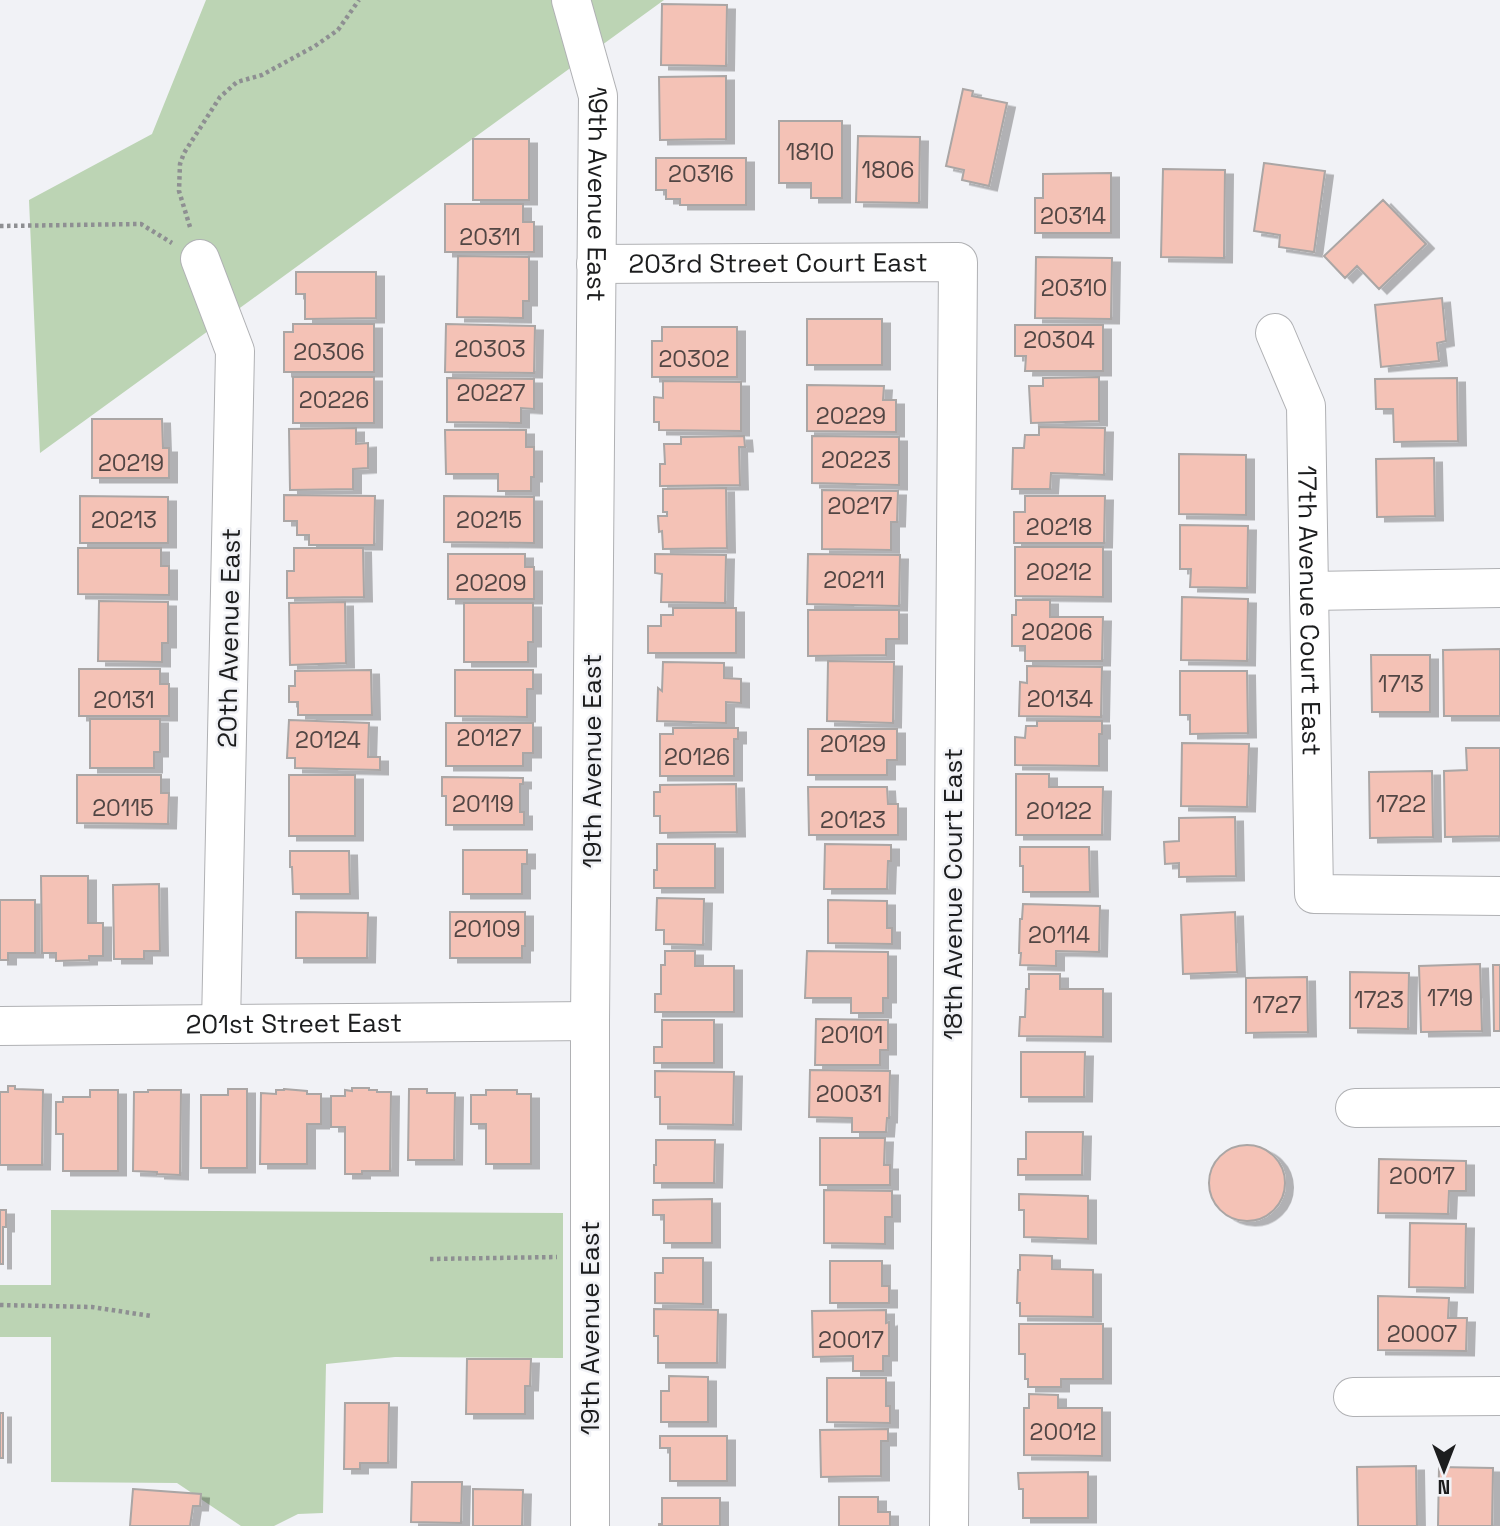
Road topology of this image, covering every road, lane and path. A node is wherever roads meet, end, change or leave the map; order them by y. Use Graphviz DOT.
graph roads {
  1 [pos="359,0"];
  2 [pos="570,0"];
  3 [pos="0,226"];
  4 [pos="200,259"];
  5 [pos="958,262"];
  6 [pos="596,264"];
  7 [pos="1275,333"];
  8 [pos="1500,588"];
  9 [pos="1309,591"];
  10 [pos="1500,896"];
  11 [pos="590,1021"];
  12 [pos="221,1024"];
  13 [pos="0,1026"];
  14 [pos="1500,1107"];
  15 [pos="1355,1108"];
  16 [pos="590,1257"];
  17 [pos="430,1259"];
  18 [pos="0,1305"];
  19 [pos="151,1316"];
  20 [pos="1500,1396"];
  21 [pos="1353,1397"];
  22 [pos="590,1526"];
  23 [pos="948,1526"];
  1 -- 4 [label="path"];
  2 -- 6 [label="street, 19th Avenue East"];
  3 -- 4 [label="path"];
  4 -- 12 [label="street, 20th Avenue East"];
  5 -- 6 [label="street, 203rd Street Court East"];
  5 -- 23 [label="street, 18th Avenue Court East"];
  6 -- 11 [label="street, 19th Avenue East"];
  7 -- 9 [label="street, 17th Avenue Court East"];
  8 -- 9 [label="street"];
  9 -- 10 [label="street, 17th Avenue Court East"];
  11 -- 12 [label="street, 201st Street East"];
  11 -- 16 [label="street, 19th Avenue East"];
  12 -- 13 [label="street, 201st Street East"];
  14 -- 15 [label="street"];
  16 -- 17 [label="path"];
  16 -- 22 [label="street, 19th Avenue East"];
  18 -- 19 [label="path"];
  20 -- 21 [label="street"];
}
